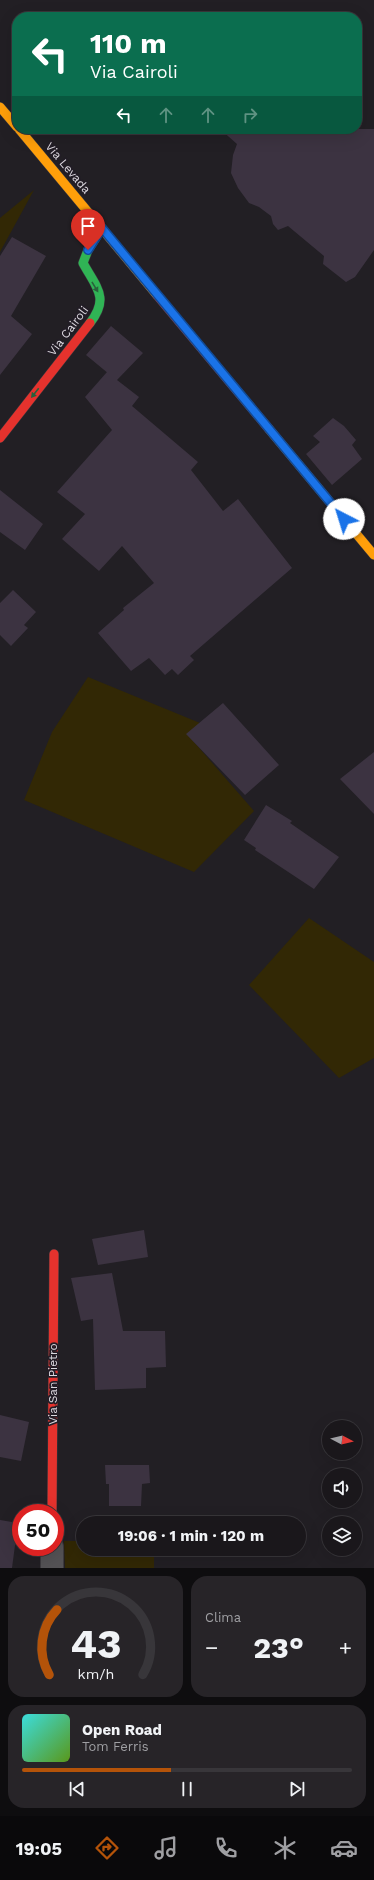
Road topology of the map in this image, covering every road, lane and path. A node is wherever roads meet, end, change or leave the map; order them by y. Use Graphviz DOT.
graph roads {
  1 [pos="0,107"];
  2 [pos="12,121"];
  3 [pos="23,134"];
  4 [pos="102,228"];
  5 [pos="0,438"];
  6 [pos="374,555"];
  7 [pos="54,1254"];
  8 [pos="52,1504"];
  9 [pos="52,1556"];
  10 [pos="52,1568"];
  1 -- 2 [label="main road, Via Levada"];
  3 -- 4 [label="main road, Via Levada"];
  4 -- 5 [label="main road, Via Cairoli, one-way"];
  4 -- 6 [label="main road, Via Levada"];
  7 -- 8 [label="main road, Via San Pietro"];
  9 -- 10 [label="street"];
}
